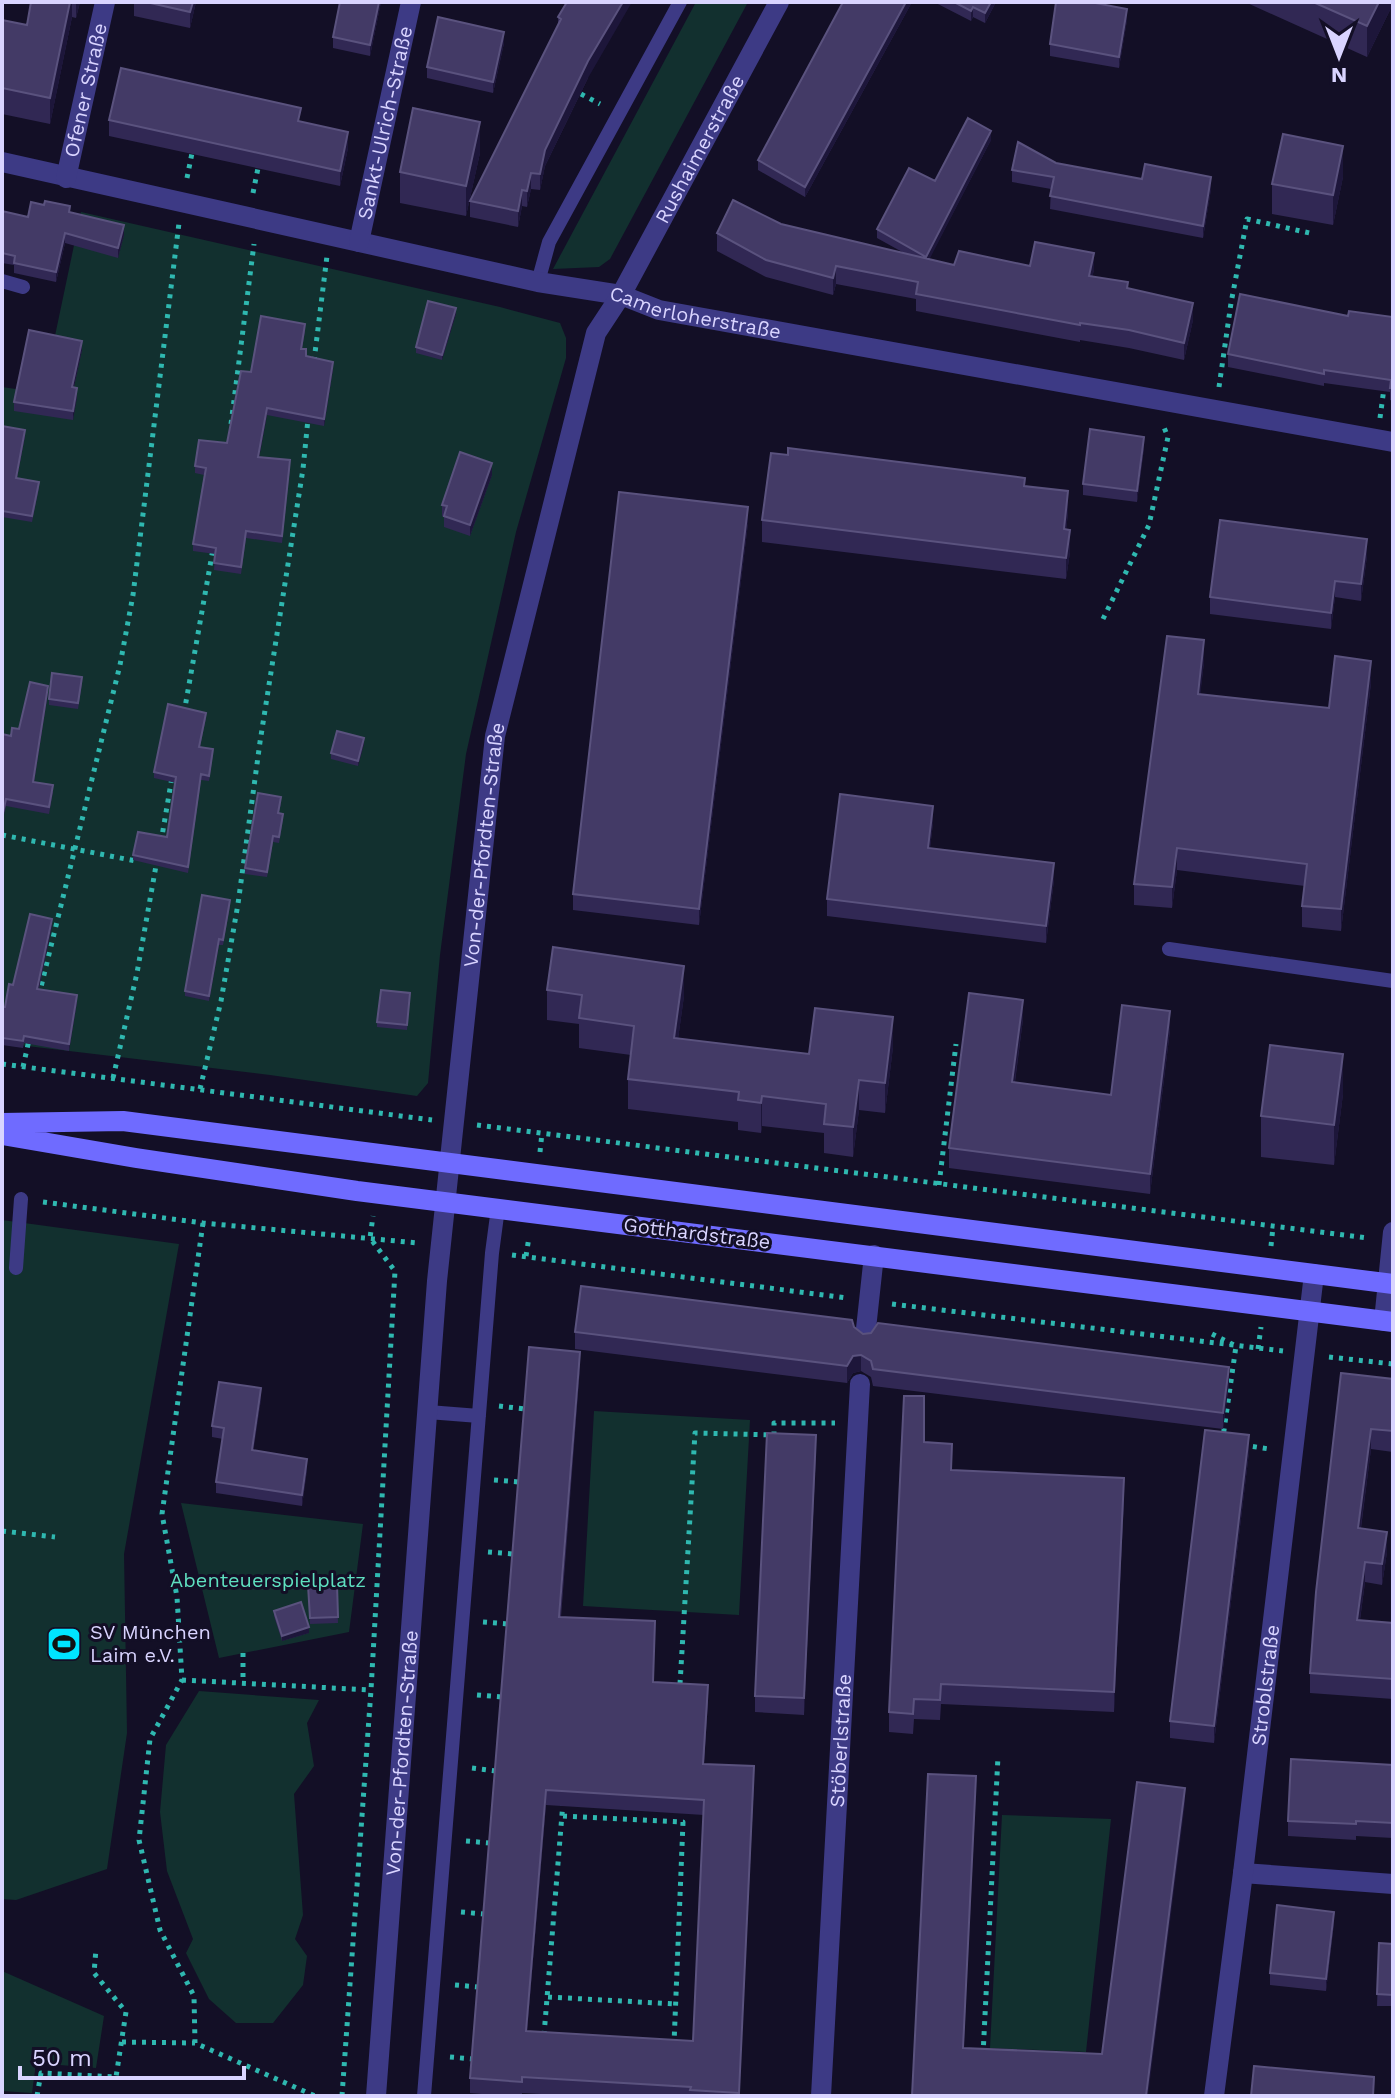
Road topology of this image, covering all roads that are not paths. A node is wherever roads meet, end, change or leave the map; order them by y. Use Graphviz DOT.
graph roads {
  1 [pos="105,2"];
  2 [pos="411,2"];
  3 [pos="680,2"];
  4 [pos="779,2"];
  5 [pos="2,162"];
  6 [pos="66,178"];
  7 [pos="359,242"];
  8 [pos="2,281"];
  9 [pos="538,282"];
  10 [pos="23,287"];
  11 [pos="621,295"];
  12 [pos="1385,440"];
  13 [pos="1169,949"];
  14 [pos="1393,981"];
  15 [pos="2,1123"];
  16 [pos="2,1135"];
  17 [pos="449,1164"];
  18 [pos="21,1199"];
  19 [pos="446,1201"];
  20 [pos="498,1208"];
  21 [pos="1393,1232"];
  22 [pos="1392,1241"];
  23 [pos="874,1255"];
  24 [pos="16,1268"];
  25 [pos="1314,1274"];
  26 [pos="1390,1283"];
  27 [pos="1309,1311"];
  28 [pos="1388,1321"];
  29 [pos="865,1338"];
  30 [pos="860,1384"];
  31 [pos="428,1412"];
  32 [pos="479,1416"];
  33 [pos="1243,1873"];
  34 [pos="1393,1884"];
  35 [pos="376,2096"];
  36 [pos="424,2096"];
  37 [pos="821,2096"];
  38 [pos="1214,2096"];
  1 -- 6 [label="street, Ofener Straße"];
  2 -- 7 [label="street, Sankt-Ulrich-Straße"];
  3 -- 9 [label="lane"];
  4 -- 11 [label="street, Rushaimerstraße"];
  5 -- 6 [label="street, Camerloherstraße"];
  6 -- 7 [label="street, Camerloherstraße"];
  7 -- 9 [label="street, Camerloherstraße"];
  8 -- 10 [label="lane"];
  9 -- 11 [label="street, Camerloherstraße"];
  11 -- 12 [label="street, Camerloherstraße"];
  11 -- 17 [label="street, Von-der-Pfordten-Straße"];
  13 -- 14 [label="lane"];
  15 -- 17 [label="street, Gotthardstraße"];
  16 -- 19 [label="street, Gotthardstraße"];
  17 -- 19 [label="street, Von-der-Pfordten-Straße"];
  17 -- 25 [label="street, Gotthardstraße"];
  18 -- 24 [label="lane"];
  19 -- 20 [label="street, Gotthardstraße"];
  19 -- 31 [label="street, Von-der-Pfordten-Straße"];
  20 -- 23 [label="street, Gotthardstraße"];
  20 -- 32 [label="lane"];
  21 -- 22 [label="street"];
  22 -- 26 [label="street"];
  23 -- 27 [label="street, Gotthardstraße"];
  23 -- 29 [label="street"];
  25 -- 26 [label="street, Gotthardstraße"];
  25 -- 27 [label="street, Stroblstraße"];
  26 -- 28 [label="street"];
  27 -- 28 [label="street, Gotthardstraße"];
  27 -- 33 [label="street, Stroblstraße"];
  30 -- 37 [label="street, Stöberlstraße"];
  31 -- 32 [label="lane"];
  31 -- 35 [label="street, Von-der-Pfordten-Straße"];
  32 -- 36 [label="lane"];
  33 -- 34 [label="street"];
  33 -- 38 [label="street, Stroblstraße"];
}
